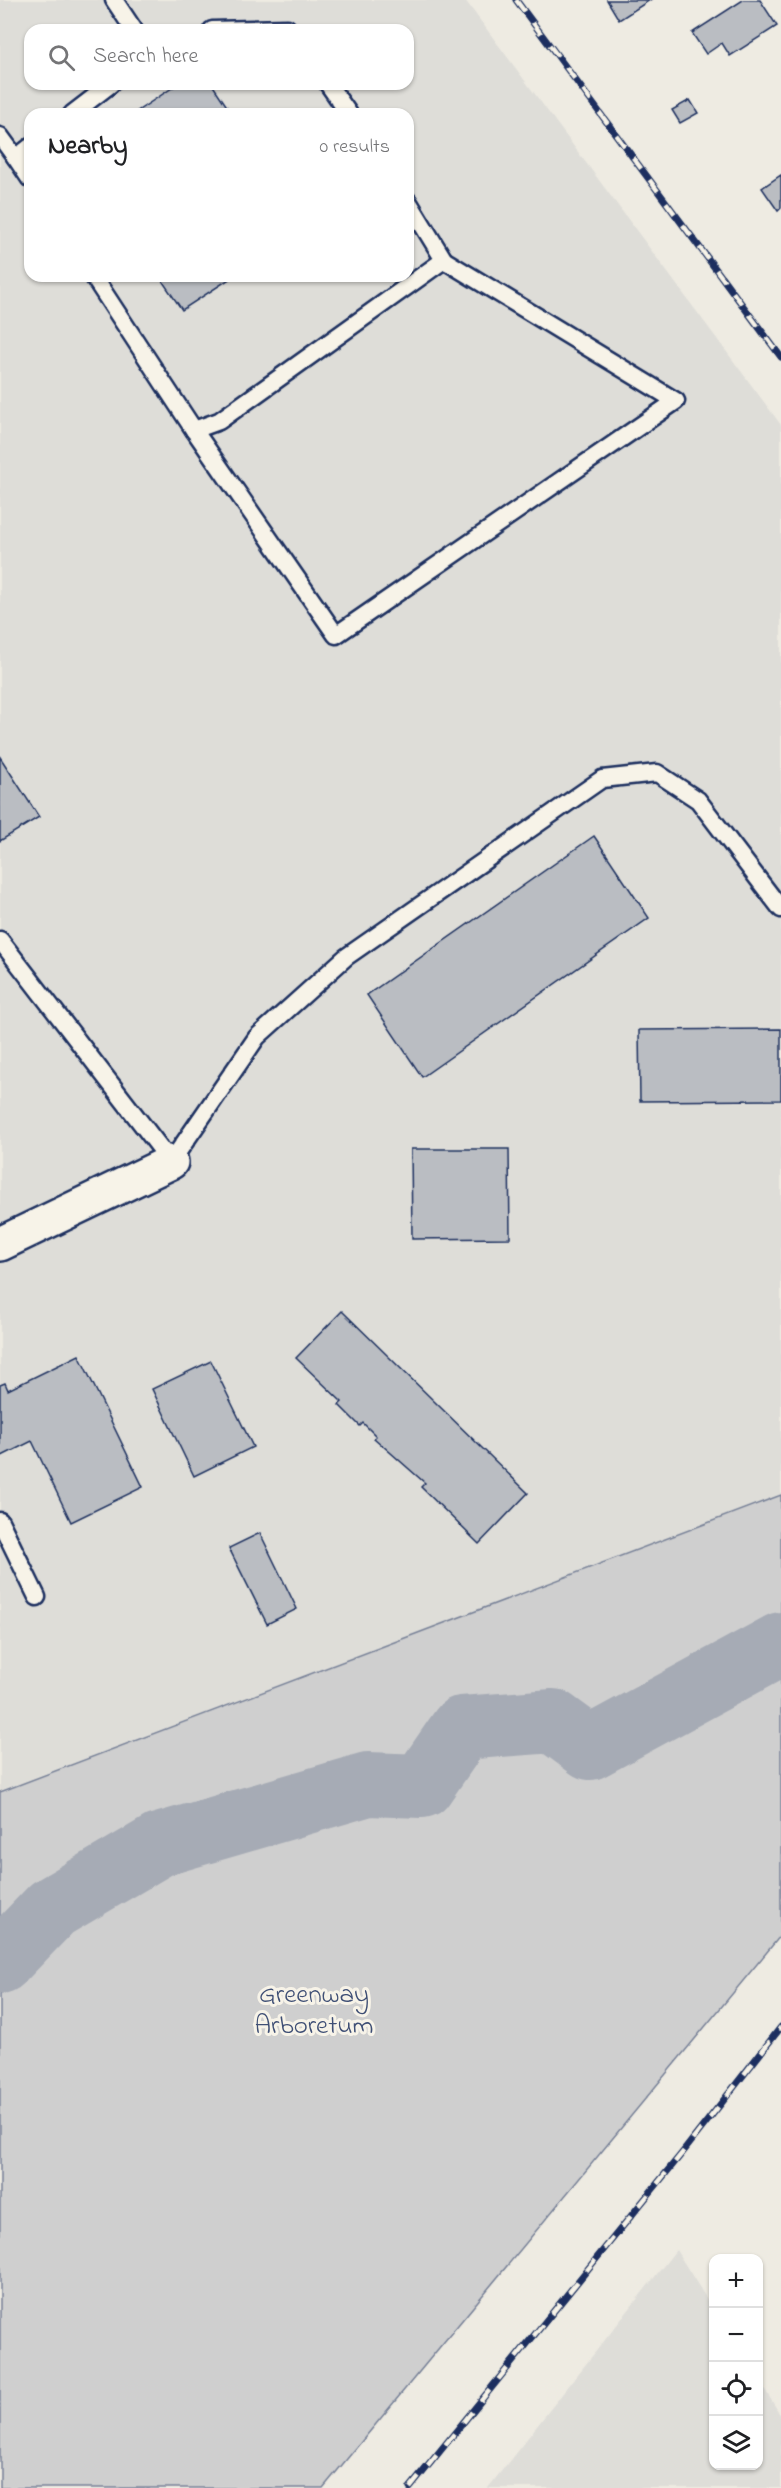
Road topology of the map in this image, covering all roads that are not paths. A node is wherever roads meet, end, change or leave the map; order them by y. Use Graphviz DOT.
graph roads {
  1 [pos="114,0"];
  2 [pos="130,24"];
  3 [pos="103,90"];
  4 [pos="332,90"];
  5 [pos="80,108"];
  6 [pos="346,108"];
  7 [pos="0,136"];
  8 [pos="24,152"];
  9 [pos="16,158"];
  10 [pos="24,170"];
  11 [pos="414,211"];
  12 [pos="444,260"];
  13 [pos="414,281"];
  14 [pos="97,282"];
  15 [pos="413,282"];
  16 [pos="194,430"];
  17 [pos="781,909"];
  18 [pos="0,940"];
  19 [pos="171,1162"];
  20 [pos="0,1244"];
  21 [pos="0,1521"];
  22 [pos="38,1597"];
  1 -- 2 [label="lane"];
  3 -- 5 [label="lane"];
  4 -- 6 [label="lane"];
  7 -- 9 [label="lane"];
  8 -- 9 [label="lane"];
  9 -- 10 [label="lane"];
  11 -- 12 [label="lane"];
  12 -- 13 [label="lane"];
  12 -- 16 [label="lane"];
  14 -- 16 [label="lane"];
  15 -- 16 [label="lane"];
  17 -- 19 [label="lane"];
  18 -- 19 [label="lane"];
  19 -- 20 [label="street"];
  21 -- 22 [label="lane"];
}
